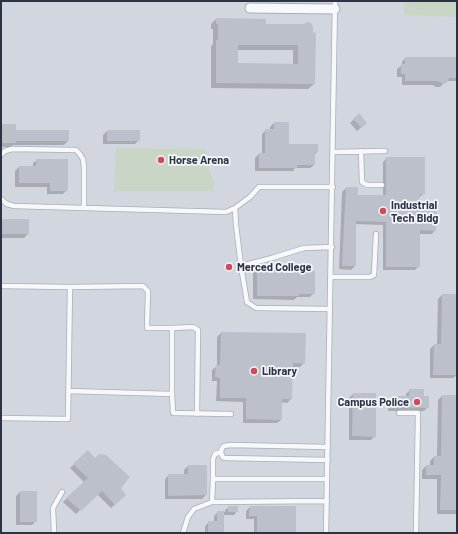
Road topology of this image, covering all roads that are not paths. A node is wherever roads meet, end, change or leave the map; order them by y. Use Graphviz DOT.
graph roads {
  1 [pos="335,5"];
  2 [pos="250,8"];
  3 [pos="361,151"];
  4 [pos="385,151"];
  5 [pos="333,152"];
  6 [pos="1,155"];
  7 [pos="382,185"];
  8 [pos="333,187"];
  9 [pos="1,199"];
  10 [pos="84,208"];
  11 [pos="235,208"];
  12 [pos="376,234"];
  13 [pos="332,247"];
  14 [pos="241,266"];
  15 [pos="331,277"];
  16 [pos="1,286"];
  17 [pos="70,287"];
  18 [pos="330,309"];
  19 [pos="172,328"];
  20 [pos="68,391"];
  21 [pos="172,394"];
  22 [pos="399,413"];
  23 [pos="197,414"];
  24 [pos="231,414"];
  25 [pos="1,418"];
  26 [pos="328,446"];
  27 [pos="222,452"];
  28 [pos="328,460"];
  29 [pos="212,479"];
  30 [pos="327,480"];
  31 [pos="62,492"];
  32 [pos="327,501"];
  33 [pos="212,502"];
  34 [pos="54,533"];
  35 [pos="60,533"];
  36 [pos="183,533"];
  37 [pos="326,533"];
  38 [pos="416,533"];
  1 -- 2 [label="street"];
  1 -- 5 [label="lane"];
  3 -- 4 [label="lane"];
  3 -- 5 [label="lane"];
  3 -- 7 [label="lane"];
  5 -- 8 [label="lane"];
  6 -- 10 [label="lane"];
  8 -- 11 [label="lane"];
  8 -- 13 [label="lane"];
  9 -- 10 [label="lane"];
  10 -- 11 [label="lane"];
  11 -- 14 [label="lane"];
  12 -- 15 [label="lane"];
  13 -- 14 [label="lane"];
  13 -- 15 [label="lane"];
  14 -- 18 [label="lane"];
  15 -- 18 [label="lane"];
  16 -- 17 [label="lane"];
  17 -- 19 [label="lane"];
  17 -- 20 [label="lane"];
  18 -- 26 [label="lane"];
  19 -- 21 [label="lane"];
  19 -- 23 [label="lane"];
  20 -- 21 [label="lane"];
  20 -- 25 [label="lane"];
  21 -- 23 [label="lane"];
  22 -- 38 [label="lane"];
  23 -- 24 [label="lane"];
  26 -- 27 [label="lane"];
  26 -- 28 [label="lane"];
  27 -- 28 [label="lane"];
  27 -- 29 [label="lane"];
  28 -- 30 [label="lane"];
  29 -- 30 [label="lane"];
  29 -- 33 [label="lane"];
  30 -- 32 [label="lane"];
  31 -- 34 [label="lane"];
  32 -- 33 [label="lane"];
  32 -- 37 [label="lane"];
  33 -- 36 [label="lane"];
  34 -- 35 [label="lane"];
}
